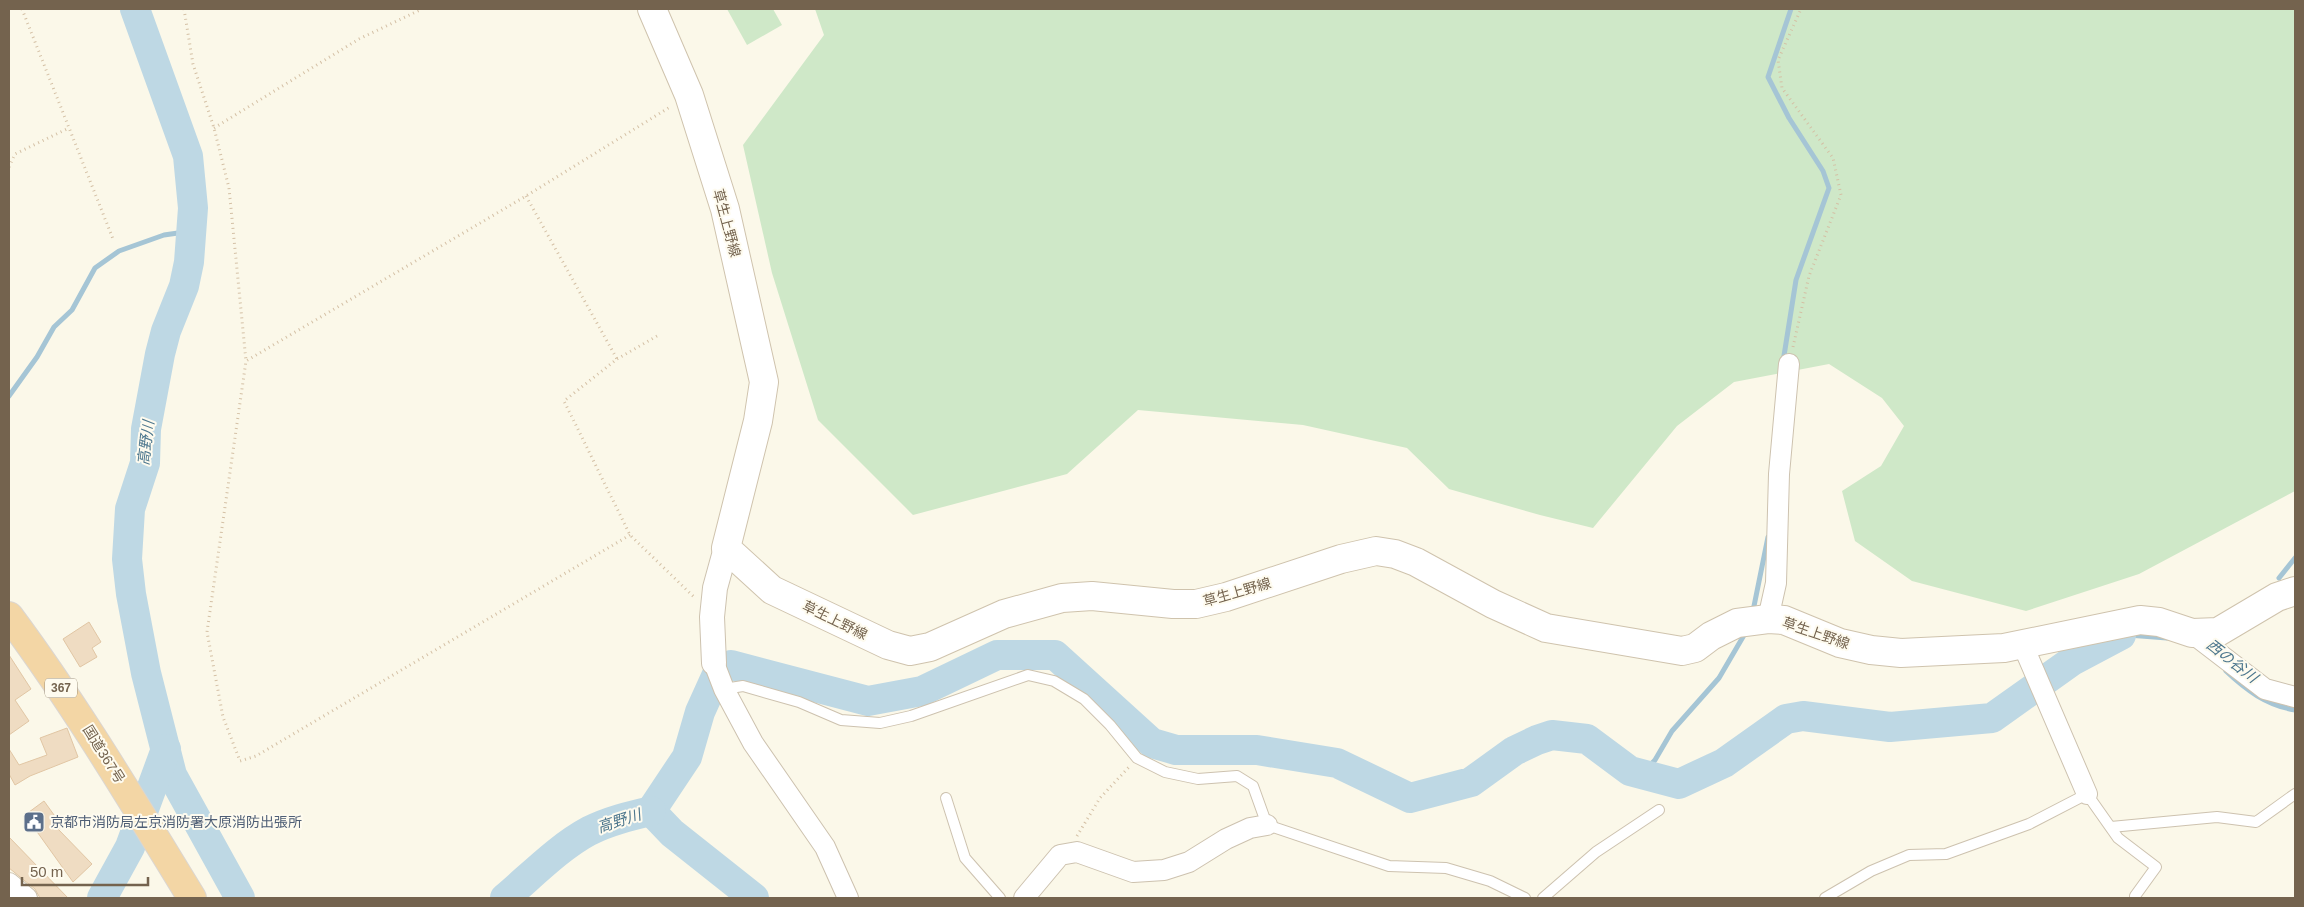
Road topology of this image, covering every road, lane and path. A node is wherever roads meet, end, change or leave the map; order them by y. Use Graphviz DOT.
graph roads {
  1 [pos="22,9"];
  2 [pos="184,9"];
  3 [pos="422,9"];
  4 [pos="652,9"];
  5 [pos="1802,9"];
  6 [pos="690,95"];
  7 [pos="69,128"];
  8 [pos="214,128"];
  9 [pos="9,167"];
  10 [pos="526,196"];
  11 [pos="113,239"];
  12 [pos="657,336"];
  13 [pos="617,359"];
  14 [pos="246,361"];
  15 [pos="1789,364"];
  16 [pos="630,535"];
  17 [pos="726,548"];
  18 [pos="2295,591"];
  19 [pos="9,616"];
  20 [pos="712,617"];
  21 [pos="1768,619"];
  22 [pos="2192,633"];
  23 [pos="2022,643"];
  24 [pos="714,663"];
  25 [pos="724,688"];
  26 [pos="2295,697"];
  27 [pos="1137,758"];
  28 [pos="2088,794"];
  29 [pos="2295,794"];
  30 [pos="946,798"];
  31 [pos="1659,810"];
  32 [pos="1267,825"];
  33 [pos="2111,828"];
  34 [pos="1067,854"];
  35 [pos="9,883"];
  36 [pos="2135,896"];
  37 [pos="27,898"];
  38 [pos="192,898"];
  39 [pos="848,898"];
  40 [pos="1000,898"];
  41 [pos="1024,898"];
  42 [pos="1525,898"];
  43 [pos="1543,898"];
  44 [pos="1825,898"];
  1 -- 7 [label="path"];
  2 -- 8 [label="path"];
  3 -- 8 [label="path"];
  4 -- 6 [label="main road, 草生上野線"];
  5 -- 15 [label="path"];
  6 -- 10 [label="path"];
  6 -- 17 [label="main road, 草生上野線"];
  7 -- 9 [label="path"];
  7 -- 11 [label="path"];
  8 -- 14 [label="path"];
  10 -- 13 [label="path"];
  10 -- 14 [label="path"];
  12 -- 13 [label="path"];
  13 -- 16 [label="path"];
  14 -- 16 [label="path"];
  15 -- 21 [label="street"];
  16 -- 20 [label="path"];
  17 -- 20 [label="street"];
  17 -- 21 [label="main road, 草生上野線"];
  18 -- 22 [label="main road, 草生上野線"];
  19 -- 38 [label="highway, 国道367号 / 367"];
  20 -- 24 [label="street"];
  21 -- 23 [label="main road, 草生上野線"];
  22 -- 23 [label="main road, 草生上野線"];
  22 -- 26 [label="street"];
  23 -- 28 [label="street"];
  24 -- 25 [label="street"];
  25 -- 27 [label="lane"];
  25 -- 39 [label="street"];
  27 -- 32 [label="lane"];
  27 -- 34 [label="path"];
  28 -- 33 [label="lane"];
  28 -- 44 [label="lane"];
  29 -- 33 [label="lane"];
  30 -- 40 [label="lane"];
  31 -- 43 [label="lane"];
  32 -- 34 [label="street"];
  32 -- 42 [label="lane"];
  33 -- 36 [label="lane"];
  34 -- 41 [label="street"];
  35 -- 37 [label="street"];
}
